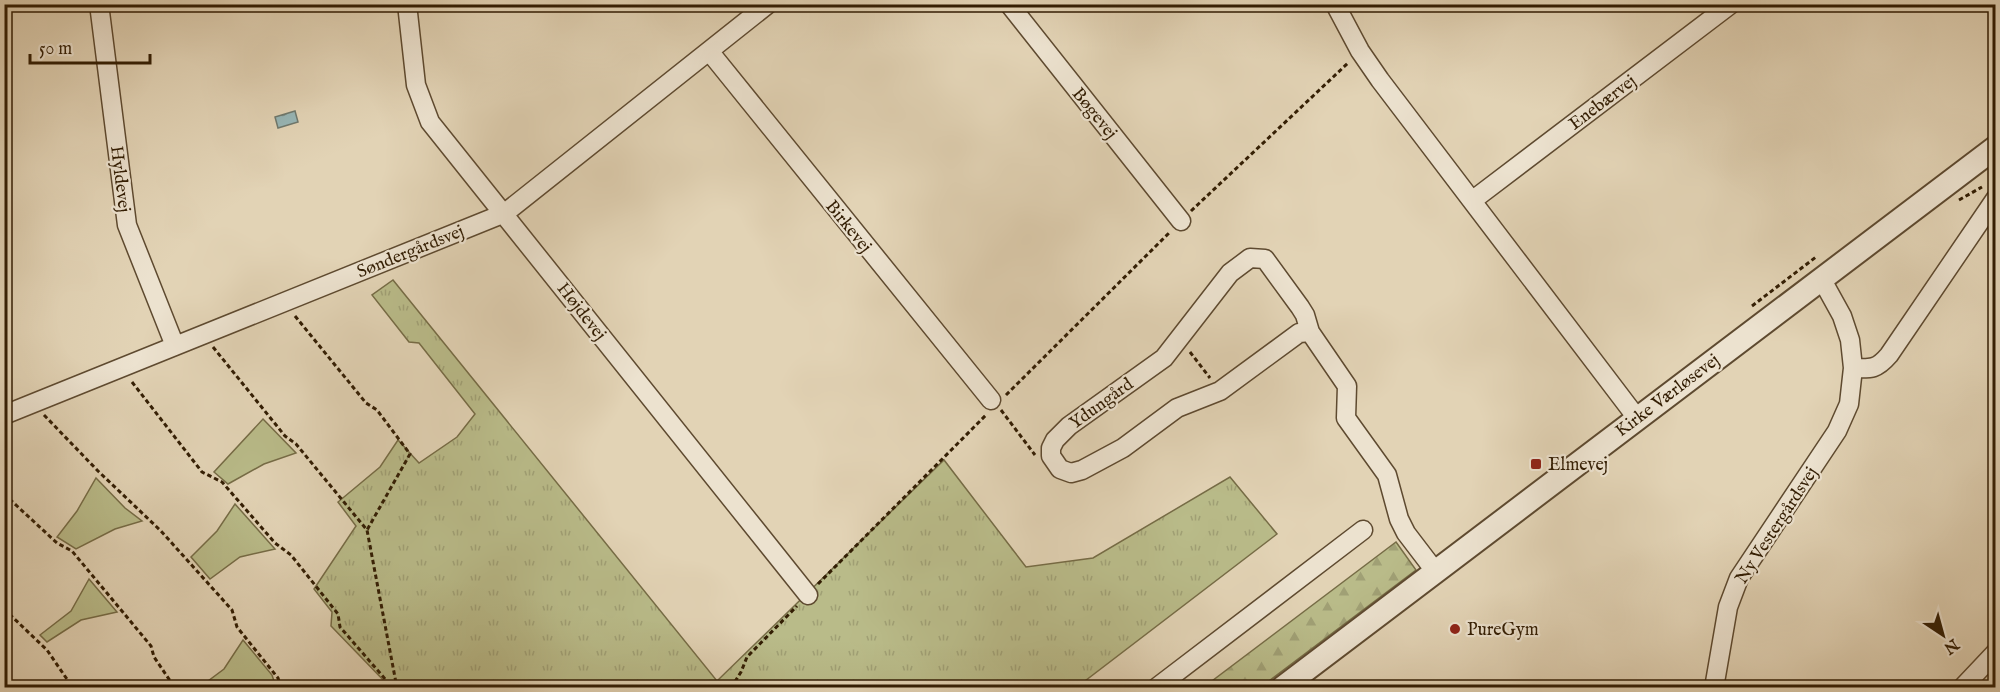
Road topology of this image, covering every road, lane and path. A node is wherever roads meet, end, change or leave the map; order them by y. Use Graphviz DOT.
graph roads {
  1 [pos="99,4"];
  2 [pos="407,4"];
  3 [pos="768,4"];
  4 [pos="1009,4"];
  5 [pos="1335,4"];
  6 [pos="1730,5"];
  7 [pos="709,51"];
  8 [pos="1360,51"];
  9 [pos="1995,147"];
  10 [pos="1995,198"];
  11 [pos="1473,200"];
  12 [pos="505,213"];
  13 [pos="1181,221"];
  14 [pos="1821,278"];
  15 [pos="284,303"];
  16 [pos="1310,332"];
  17 [pos="205,334"];
  18 [pos="1179,337"];
  19 [pos="175,346"];
  20 [pos="121,368"];
  21 [pos="1853,368"];
  22 [pos="1221,391"];
  23 [pos="997,402"];
  24 [pos="34,404"];
  25 [pos="4,415"];
  26 [pos="1637,418"];
  27 [pos="1035,456"];
  28 [pos="4,494"];
  29 [pos="367,530"];
  30 [pos="1363,530"];
  31 [pos="1435,571"];
  32 [pos="808,595"];
  33 [pos="4,609"];
  34 [pos="1995,652"];
  35 [pos="73,687"];
  36 [pos="175,687"];
  37 [pos="281,687"];
  38 [pos="395,687"];
  39 [pos="731,687"];
  40 [pos="1156,687"];
  41 [pos="1282,687"];
  42 [pos="1714,687"];
  43 [pos="1962,687"];
  1 -- 19 [label="street, Hyldevej"];
  2 -- 12 [label="street, Højdevej"];
  3 -- 7 [label="street, Søndergårdsvej"];
  4 -- 13 [label="street, Bøgevej"];
  5 -- 8 [label="street"];
  6 -- 11 [label="street, Enebærvej"];
  7 -- 12 [label="street, Søndergårdsvej"];
  7 -- 23 [label="street, Birkevej"];
  8 -- 11 [label="street"];
  8 -- 13 [label="path"];
  9 -- 14 [label="street, Kirke Værløsevej"];
  10 -- 21 [label="street"];
  11 -- 26 [label="street"];
  12 -- 15 [label="street, Søndergårdsvej"];
  12 -- 32 [label="street, Højdevej"];
  13 -- 23 [label="path"];
  14 -- 21 [label="street, Ny Vestergårdsvej"];
  14 -- 26 [label="street, Kirke Værløsevej"];
  15 -- 17 [label="street, Søndergårdsvej"];
  15 -- 29 [label="path"];
  16 -- 18 [label="street, Ydungård"];
  16 -- 22 [label="street, Ydungård"];
  16 -- 31 [label="street, Ydungård"];
  17 -- 19 [label="street, Søndergårdsvej"];
  17 -- 29 [label="path"];
  18 -- 22 [label="path"];
  18 -- 22 [label="street, Ydungård"];
  19 -- 20 [label="street, Søndergårdsvej"];
  20 -- 24 [label="street, Søndergårdsvej"];
  20 -- 38 [label="path"];
  21 -- 42 [label="street, Ny Vestergårdsvej"];
  23 -- 27 [label="path"];
  23 -- 32 [label="path"];
  24 -- 25 [label="street, Søndergårdsvej"];
  24 -- 37 [label="path"];
  26 -- 31 [label="street, Kirke Værløsevej"];
  28 -- 36 [label="path"];
  29 -- 38 [label="path"];
  30 -- 40 [label="street"];
  31 -- 41 [label="street, Kirke Værløsevej"];
  32 -- 39 [label="path"];
  33 -- 35 [label="path"];
  34 -- 43 [label="street"];
}
